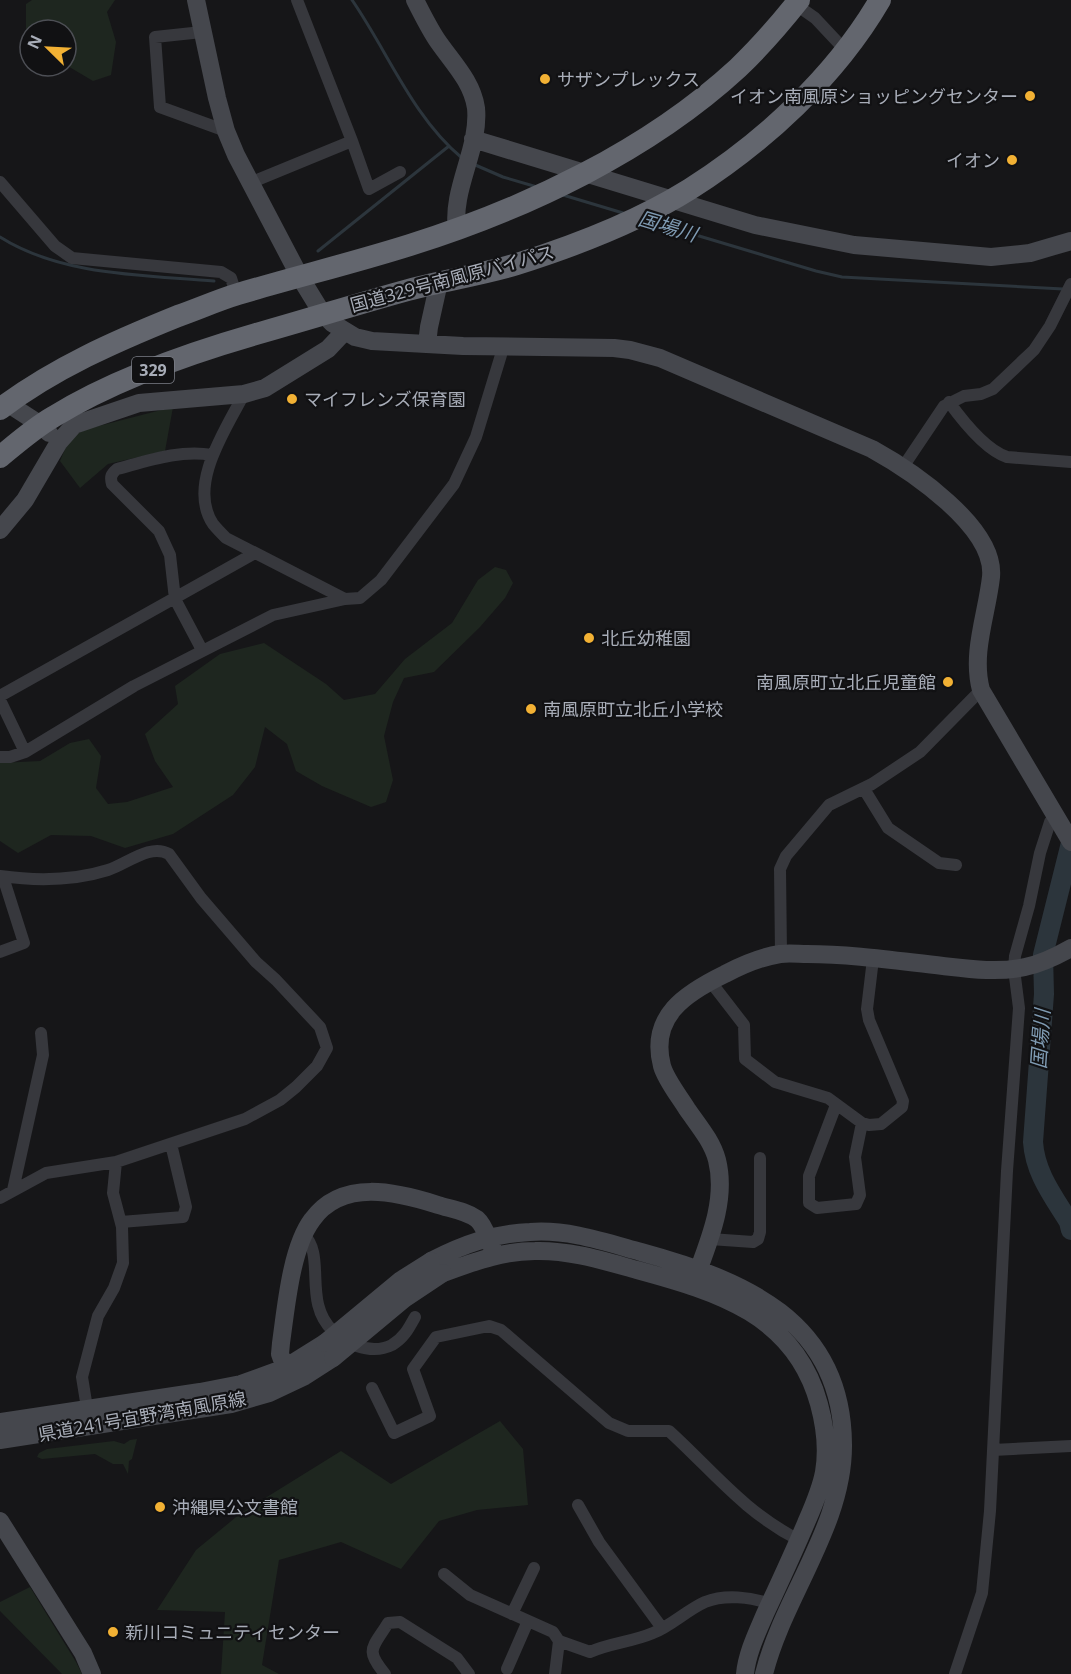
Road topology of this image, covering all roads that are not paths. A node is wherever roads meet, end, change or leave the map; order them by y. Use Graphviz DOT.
graph roads {
  1 [pos="196,0"];
  2 [pos="297,0"];
  3 [pos="415,0"];
  4 [pos="880,0"];
  5 [pos="797,2"];
  6 [pos="202,32"];
  7 [pos="845,50"];
  8 [pos="226,131"];
  9 [pos="352,141"];
  10 [pos="472,144"];
  11 [pos="400,172"];
  12 [pos="574,178"];
  13 [pos="0,182"];
  14 [pos="250,183"];
  15 [pos="660,205"];
  16 [pos="457,230"];
  17 [pos="1071,241"];
  18 [pos="300,277"];
  19 [pos="439,282"];
  20 [pos="1071,284"];
  21 [pos="236,294"];
  22 [pos="322,313"];
  23 [pos="344,332"];
  24 [pos="427,345"];
  25 [pos="501,346"];
  26 [pos="244,394"];
  27 [pos="949,402"];
  28 [pos="2,403"];
  29 [pos="40,425"];
  30 [pos="59,442"];
  31 [pos="212,455"];
  32 [pos="0,457"];
  33 [pos="1071,462"];
  34 [pos="903,466"];
  35 [pos="0,530"];
  36 [pos="255,553"];
  37 [pos="345,598"];
  38 [pos="175,599"];
  39 [pos="202,650"];
  40 [pos="981,690"];
  41 [pos="0,698"];
  42 [pos="25,752"];
  43 [pos="0,757"];
  44 [pos="864,789"];
  45 [pos="1063,829"];
  46 [pos="956,865"];
  47 [pos="2,876"];
  48 [pos="1066,951"];
  49 [pos="0,952"];
  50 [pos="781,954"];
  51 [pos="873,959"];
  52 [pos="1020,968"];
  53 [pos="710,981"];
  54 [pos="41,1034"];
  55 [pos="836,1105"];
  56 [pos="862,1123"];
  57 [pos="171,1144"];
  58 [pos="760,1158"];
  59 [pos="116,1162"];
  60 [pos="13,1190"];
  61 [pos="0,1198"];
  62 [pos="121,1222"];
  63 [pos="303,1234"];
  64 [pos="487,1237"];
  65 [pos="710,1239"];
  66 [pos="495,1256"];
  67 [pos="437,1267"];
  68 [pos="696,1278"];
  69 [pos="415,1317"];
  70 [pos="329,1350"];
  71 [pos="285,1368"];
  72 [pos="372,1388"];
  73 [pos="87,1408"];
  74 [pos="0,1422"];
  75 [pos="0,1440"];
  76 [pos="1071,1446"];
  77 [pos="993,1450"];
  78 [pos="578,1505"];
  79 [pos="0,1521"];
  80 [pos="799,1540"];
  81 [pos="534,1568"];
  82 [pos="444,1574"];
  83 [pos="770,1604"];
  84 [pos="512,1614"];
  85 [pos="528,1621"];
  86 [pos="662,1628"];
  87 [pos="559,1641"];
  88 [pos="507,1669"];
  89 [pos="92,1674"];
  90 [pos="385,1674"];
  91 [pos="469,1674"];
  92 [pos="555,1674"];
  93 [pos="745,1674"];
  94 [pos="764,1674"];
  95 [pos="955,1674"];
  1 -- 6 [label="street"];
  2 -- 9 [label="street"];
  3 -- 10 [label="street"];
  4 -- 7 [label="highway, 国道329号南風原バイパス / 329"];
  5 -- 7 [label="street"];
  5 -- 12 [label="highway, 329"];
  6 -- 8 [label="street"];
  6 -- 8 [label="street"];
  7 -- 15 [label="highway, 国道329号南風原バイパス / 329"];
  8 -- 14 [label="street"];
  9 -- 11 [label="street"];
  9 -- 14 [label="street"];
  10 -- 12 [label="street"];
  10 -- 16 [label="street"];
  12 -- 15 [label="street"];
  12 -- 16 [label="highway, 329"];
  13 -- 21 [label="street"];
  14 -- 18 [label="street"];
  15 -- 17 [label="street"];
  15 -- 19 [label="highway, 国道329号南風原バイパス / 329"];
  16 -- 18 [label="highway, 329"];
  18 -- 21 [label="highway, 329"];
  18 -- 22 [label="street"];
  19 -- 22 [label="highway, 国道329号南風原バイパス / 329"];
  19 -- 24 [label="street"];
  20 -- 27 [label="street"];
  21 -- 28 [label="highway, 329"];
  22 -- 23 [label="street"];
  22 -- 29 [label="highway, 国道329号南風原バイパス / 329"];
  23 -- 24 [label="street"];
  23 -- 26 [label="street"];
  24 -- 25 [label="street"];
  25 -- 34 [label="street"];
  25 -- 37 [label="street"];
  26 -- 30 [label="street"];
  26 -- 31 [label="street"];
  27 -- 33 [label="street"];
  27 -- 34 [label="street"];
  28 -- 29 [label="street"];
  29 -- 30 [label="street"];
  29 -- 32 [label="highway, 国道329号南風原バイパス / 329"];
  30 -- 35 [label="street"];
  31 -- 36 [label="street"];
  31 -- 38 [label="street"];
  34 -- 40 [label="street"];
  36 -- 37 [label="street"];
  36 -- 38 [label="street"];
  37 -- 39 [label="street"];
  38 -- 39 [label="street"];
  38 -- 41 [label="street"];
  39 -- 42 [label="street"];
  40 -- 44 [label="street"];
  40 -- 45 [label="street"];
  41 -- 42 [label="street"];
  42 -- 43 [label="street"];
  44 -- 46 [label="street"];
  44 -- 50 [label="street"];
  45 -- 52 [label="street"];
  47 -- 49 [label="street"];
  47 -- 57 [label="street"];
  48 -- 52 [label="street"];
  50 -- 51 [label="street"];
  50 -- 53 [label="street"];
  51 -- 52 [label="street"];
  51 -- 56 [label="street"];
  52 -- 77 [label="street"];
  53 -- 55 [label="street"];
  53 -- 65 [label="street"];
  54 -- 60 [label="street"];
  55 -- 56 [label="street"];
  55 -- 56 [label="street"];
  57 -- 59 [label="street"];
  57 -- 62 [label="street"];
  58 -- 65 [label="street"];
  59 -- 60 [label="street"];
  59 -- 62 [label="street"];
  60 -- 61 [label="street"];
  62 -- 73 [label="street"];
  63 -- 64 [label="street"];
  63 -- 69 [label="street"];
  63 -- 71 [label="street"];
  64 -- 66 [label="street"];
  64 -- 67 [label="street, 県道241号宜野湾南風原線"];
  64 -- 68 [label="street, 県道241号宜野湾南風原線"];
  65 -- 68 [label="street"];
  66 -- 67 [label="street, 県道241号宜野湾南風原線"];
  66 -- 68 [label="street, 県道241号宜野湾南風原線"];
  67 -- 70 [label="street, 県道241号宜野湾南風原線, bridge"];
  68 -- 80 [label="street, 県道241号宜野湾南風原線"];
  68 -- 94 [label="street, 県道241号宜野湾南風原線"];
  70 -- 71 [label="street, 県道241号宜野湾南風原線"];
  70 -- 75 [label="street, 県道241号宜野湾南風原線"];
  71 -- 73 [label="street, 県道241号宜野湾南風原線"];
  72 -- 80 [label="street"];
  73 -- 74 [label="street, 県道241号宜野湾南風原線"];
  76 -- 77 [label="street"];
  77 -- 95 [label="street"];
  78 -- 86 [label="street"];
  79 -- 89 [label="street"];
  80 -- 83 [label="street, 県道241号宜野湾南風原線"];
  81 -- 84 [label="street"];
  82 -- 84 [label="street"];
  83 -- 86 [label="street"];
  83 -- 93 [label="street, 県道241号宜野湾南風原線"];
  84 -- 85 [label="street"];
  85 -- 87 [label="street"];
  85 -- 88 [label="street"];
  86 -- 87 [label="street"];
  87 -- 92 [label="street"];
  90 -- 91 [label="street"];
}
